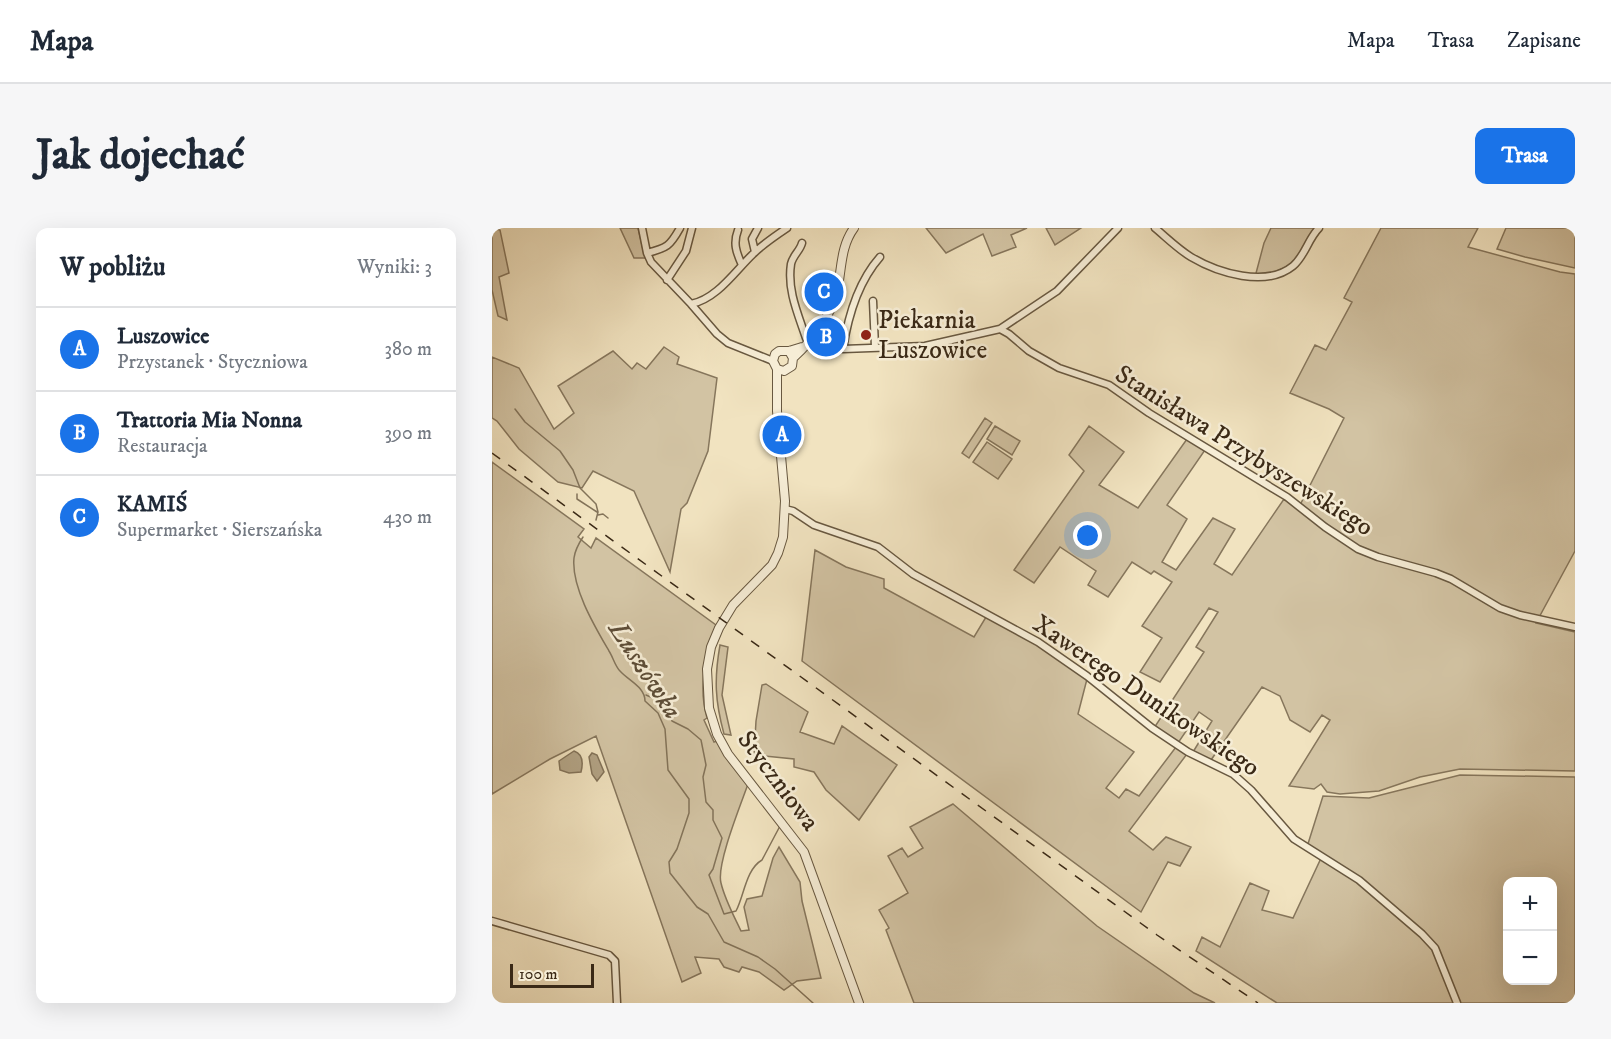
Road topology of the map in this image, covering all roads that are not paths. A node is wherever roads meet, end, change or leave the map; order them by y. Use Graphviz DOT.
graph roads {
  1 [pos="642,228"];
  2 [pos="680,228"];
  3 [pos="693,228"];
  4 [pos="758,228"];
  5 [pos="787,228"];
  6 [pos="854,228"];
  7 [pos="1118,228"];
  8 [pos="1155,228"];
  9 [pos="1319,228"];
  10 [pos="738,230"];
  11 [pos="802,243"];
  12 [pos="755,252"];
  13 [pos="647,253"];
  14 [pos="880,257"];
  15 [pos="742,265"];
  16 [pos="667,280"];
  17 [pos="873,301"];
  18 [pos="691,304"];
  19 [pos="1000,329"];
  20 [pos="807,344"];
  21 [pos="875,347"];
  22 [pos="843,349"];
  23 [pos="791,354"];
  24 [pos="774,357"];
  25 [pos="781,370"];
  26 [pos="785,508"];
  27 [pos="1575,627"];
  28 [pos="492,921"];
  29 [pos="617,1003"];
  30 [pos="859,1003"];
  31 [pos="1457,1003"];
  1 -- 13 [label="street"];
  2 -- 13 [label="street"];
  3 -- 16 [label="street"];
  4 -- 12 [label="street"];
  5 -- 12 [label="street"];
  6 -- 20 [label="street"];
  7 -- 19 [label="street"];
  8 -- 9 [label="street"];
  10 -- 15 [label="street"];
  11 -- 20 [label="street"];
  12 -- 15 [label="street"];
  13 -- 16 [label="street"];
  14 -- 22 [label="street"];
  15 -- 18 [label="street"];
  16 -- 18 [label="street"];
  17 -- 21 [label="street"];
  18 -- 24 [label="street"];
  19 -- 21 [label="street"];
  19 -- 27 [label="street, Stanisława Przybyszewskiego"];
  20 -- 22 [label="street"];
  20 -- 23 [label="street"];
  21 -- 22 [label="street"];
  23 -- 24 [label="street"];
  23 -- 25 [label="street"];
  24 -- 25 [label="street"];
  25 -- 26 [label="street, Styczniowa"];
  26 -- 30 [label="street, Styczniowa"];
  26 -- 31 [label="street, Xawerego Dunikowskiego"];
  28 -- 29 [label="street"];
}
